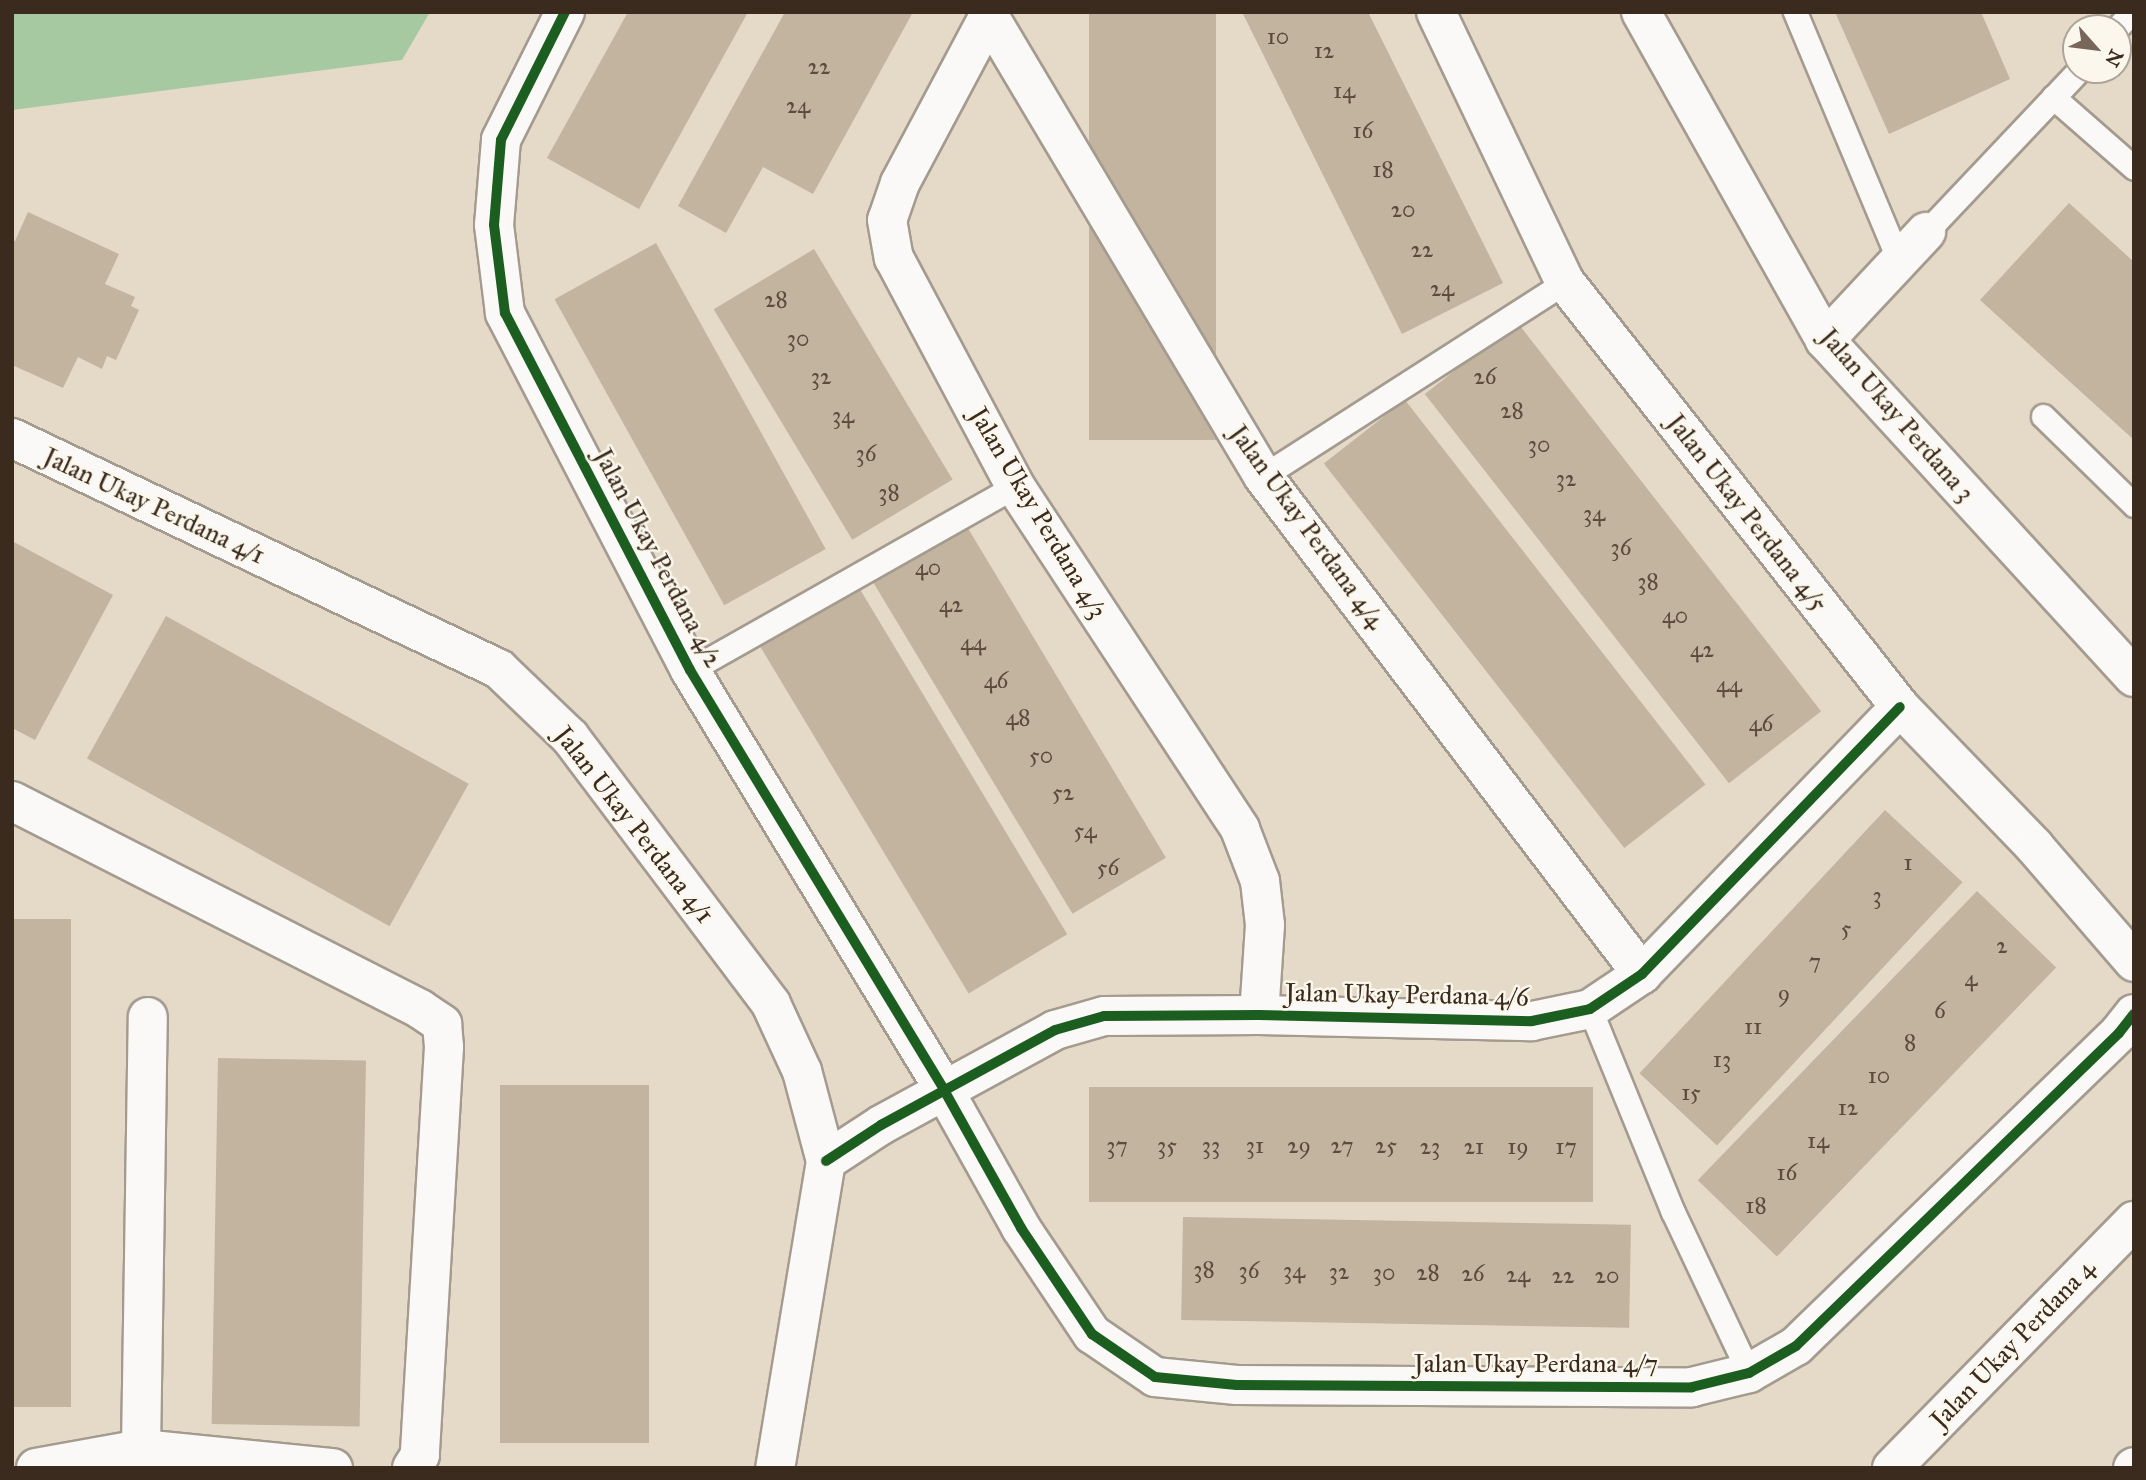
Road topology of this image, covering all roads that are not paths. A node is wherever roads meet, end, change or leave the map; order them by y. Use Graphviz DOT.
graph roads {
  1 [pos="565,12"];
  2 [pos="1436,12"];
  3 [pos="1641,12"];
  4 [pos="1794,12"];
  5 [pos="987,14"];
  6 [pos="2066,84"];
  7 [pos="2053,97"];
  8 [pos="2134,168"];
  9 [pos="1926,232"];
  10 [pos="1899,261"];
  11 [pos="1565,282"];
  12 [pos="1825,340"];
  13 [pos="2043,416"];
  14 [pos="12,438"];
  15 [pos="1264,476"];
  16 [pos="1015,486"];
  17 [pos="2134,505"];
  18 [pos="690,670"];
  19 [pos="2134,677"];
  20 [pos="1900,707"];
  21 [pos="12,801"];
  22 [pos="2134,962"];
  23 [pos="1642,974"];
  24 [pos="1590,1009"];
  25 [pos="2134,1014"];
  26 [pos="1259,1015"];
  27 [pos="148,1017"];
  28 [pos="944,1090"];
  29 [pos="826,1161"];
  30 [pos="2134,1221"];
  31 [pos="1749,1373"];
  32 [pos="141,1449"];
  33 [pos="36,1468"];
  34 [pos="333,1468"];
  35 [pos="412,1468"];
  36 [pos="775,1468"];
  37 [pos="1892,1468"];
  1 -- 18 [label="street, Jalan Ukay Perdana 4/2"];
  2 -- 11 [label="street, Jalan Ukay Perdana 4/5"];
  3 -- 12 [label="street, Jalan Ukay Perdana 3"];
  4 -- 10 [label="lane"];
  5 -- 15 [label="street, Jalan Ukay Perdana 4/4"];
  5 -- 16 [label="street, Jalan Ukay Perdana 4/3"];
  6 -- 7 [label="lane"];
  7 -- 8 [label="lane"];
  7 -- 9 [label="lane"];
  9 -- 10 [label="street"];
  10 -- 12 [label="street"];
  11 -- 15 [label="lane"];
  11 -- 20 [label="street, Jalan Ukay Perdana 4/5"];
  12 -- 19 [label="street, Jalan Ukay Perdana 3"];
  13 -- 17 [label="lane"];
  14 -- 29 [label="street, Jalan Ukay Perdana 4/1"];
  15 -- 23 [label="street, Jalan Ukay Perdana 4/4"];
  16 -- 18 [label="lane"];
  16 -- 26 [label="street, Jalan Ukay Perdana 4/3"];
  18 -- 28 [label="street, Jalan Ukay Perdana 4/2"];
  20 -- 22 [label="street, Jalan Ukay Perdana 4/5"];
  20 -- 23 [label="street, Jalan Ukay Perdana 4/6"];
  21 -- 35 [label="street"];
  23 -- 24 [label="street, Jalan Ukay Perdana 4/6"];
  24 -- 26 [label="street, Jalan Ukay Perdana 4/6"];
  24 -- 31 [label="lane"];
  25 -- 31 [label="street, Jalan Ukay Perdana 4/7"];
  26 -- 28 [label="street, Jalan Ukay Perdana 4/6"];
  27 -- 32 [label="street"];
  28 -- 29 [label="street, Jalan Ukay Perdana 4/6"];
  28 -- 31 [label="street, Jalan Ukay Perdana 4/7"];
  29 -- 36 [label="street, Jalan Ukay Perdana 4/1"];
  30 -- 37 [label="street, Jalan Ukay Perdana 4"];
  32 -- 33 [label="street"];
  32 -- 34 [label="street"];
}
